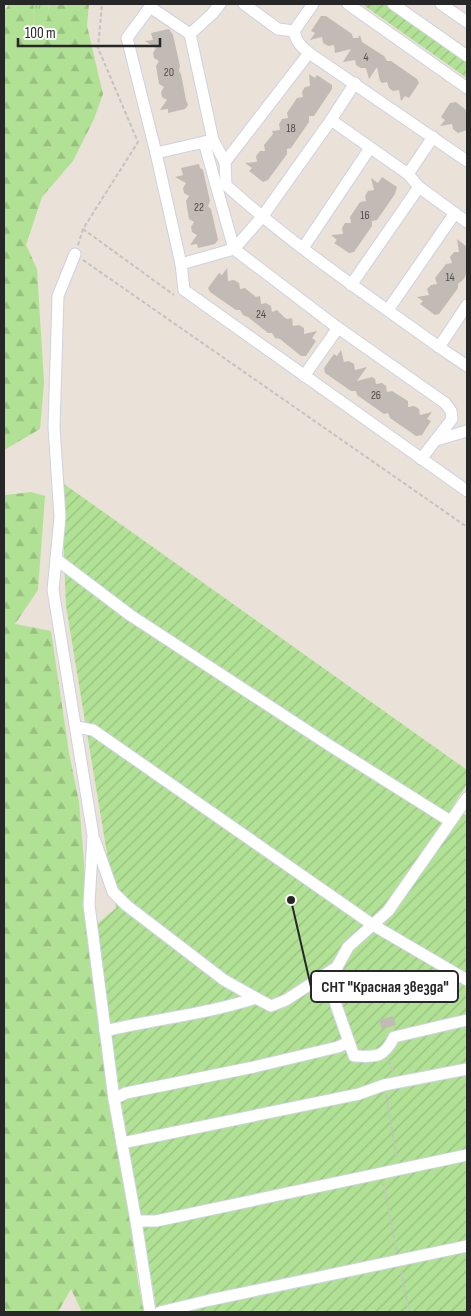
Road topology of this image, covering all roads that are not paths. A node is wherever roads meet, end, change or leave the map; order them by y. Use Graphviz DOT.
graph roads {
  1 [pos="220,4"];
  2 [pos="244,4"];
  3 [pos="313,4"];
  4 [pos="348,4"];
  5 [pos="393,4"];
  6 [pos="441,4"];
  7 [pos="467,22"];
  8 [pos="294,31"];
  9 [pos="190,34"];
  10 [pos="309,53"];
  11 [pos="467,56"];
  12 [pos="355,83"];
  13 [pos="467,88"];
  14 [pos="331,120"];
  15 [pos="434,138"];
  16 [pos="209,141"];
  17 [pos="370,148"];
  18 [pos="156,153"];
  19 [pos="225,162"];
  20 [pos="467,162"];
  21 [pos="408,174"];
  22 [pos="419,187"];
  23 [pos="454,213"];
  24 [pos="262,217"];
  25 [pos="467,222"];
  26 [pos="302,248"];
  27 [pos="234,250"];
  28 [pos="75,254"];
  29 [pos="181,264"];
  30 [pos="351,285"];
  31 [pos="467,305"];
  32 [pos="388,310"];
  33 [pos="338,328"];
  34 [pos="439,347"];
  35 [pos="467,366"];
  36 [pos="304,376"];
  37 [pos="467,431"];
  38 [pos="436,440"];
  39 [pos="421,459"];
  40 [pos="467,491"];
  41 [pos="56,559"];
  42 [pos="76,727"];
  43 [pos="467,798"];
  44 [pos="450,821"];
  45 [pos="93,835"];
  46 [pos="374,924"];
  47 [pos="337,967"];
  48 [pos="467,980"];
  49 [pos="256,998"];
  50 [pos="467,1020"];
  51 [pos="105,1031"];
  52 [pos="349,1042"];
  53 [pos="467,1069"];
  54 [pos="114,1099"];
  55 [pos="122,1143"];
  56 [pos="467,1155"];
  57 [pos="136,1221"];
  58 [pos="467,1246"];
  59 [pos="150,1312"];
  60 [pos="160,1312"];
  1 -- 9 [label="street"];
  2 -- 8 [label="street"];
  3 -- 8 [label="street"];
  4 -- 13 [label="street"];
  5 -- 11 [label="street"];
  6 -- 7 [label="street"];
  8 -- 10 [label="street"];
  9 -- 16 [label="street"];
  9 -- 18 [label="street"];
  10 -- 12 [label="street"];
  10 -- 19 [label="street"];
  12 -- 14 [label="street"];
  12 -- 15 [label="street"];
  14 -- 17 [label="street"];
  14 -- 24 [label="street"];
  15 -- 20 [label="street"];
  15 -- 21 [label="street"];
  16 -- 18 [label="street"];
  16 -- 19 [label="street"];
  16 -- 27 [label="street"];
  17 -- 21 [label="street"];
  17 -- 26 [label="street"];
  18 -- 29 [label="street"];
  19 -- 24 [label="street"];
  21 -- 22 [label="street"];
  22 -- 23 [label="street"];
  22 -- 30 [label="street"];
  23 -- 25 [label="street"];
  23 -- 32 [label="street"];
  24 -- 26 [label="street"];
  24 -- 27 [label="street"];
  26 -- 30 [label="street"];
  27 -- 29 [label="street"];
  27 -- 33 [label="street"];
  28 -- 41 [label="street"];
  29 -- 36 [label="street"];
  30 -- 32 [label="street"];
  31 -- 34 [label="street"];
  32 -- 34 [label="street"];
  33 -- 36 [label="street"];
  33 -- 38 [label="street"];
  34 -- 35 [label="street"];
  36 -- 39 [label="street"];
  37 -- 38 [label="street"];
  38 -- 39 [label="street"];
  39 -- 40 [label="street"];
  41 -- 42 [label="street"];
  41 -- 44 [label="street"];
  42 -- 45 [label="street"];
  42 -- 46 [label="street"];
  43 -- 44 [label="street"];
  44 -- 46 [label="street"];
  45 -- 49 [label="street"];
  45 -- 51 [label="street"];
  46 -- 47 [label="street"];
  46 -- 48 [label="street"];
  47 -- 49 [label="street"];
  47 -- 52 [label="street"];
  49 -- 51 [label="street"];
  50 -- 52 [label="street"];
  51 -- 54 [label="street"];
  52 -- 54 [label="street"];
  53 -- 55 [label="street"];
  54 -- 55 [label="street"];
  55 -- 57 [label="street"];
  56 -- 57 [label="street"];
  57 -- 59 [label="street"];
  58 -- 60 [label="street"];
}
